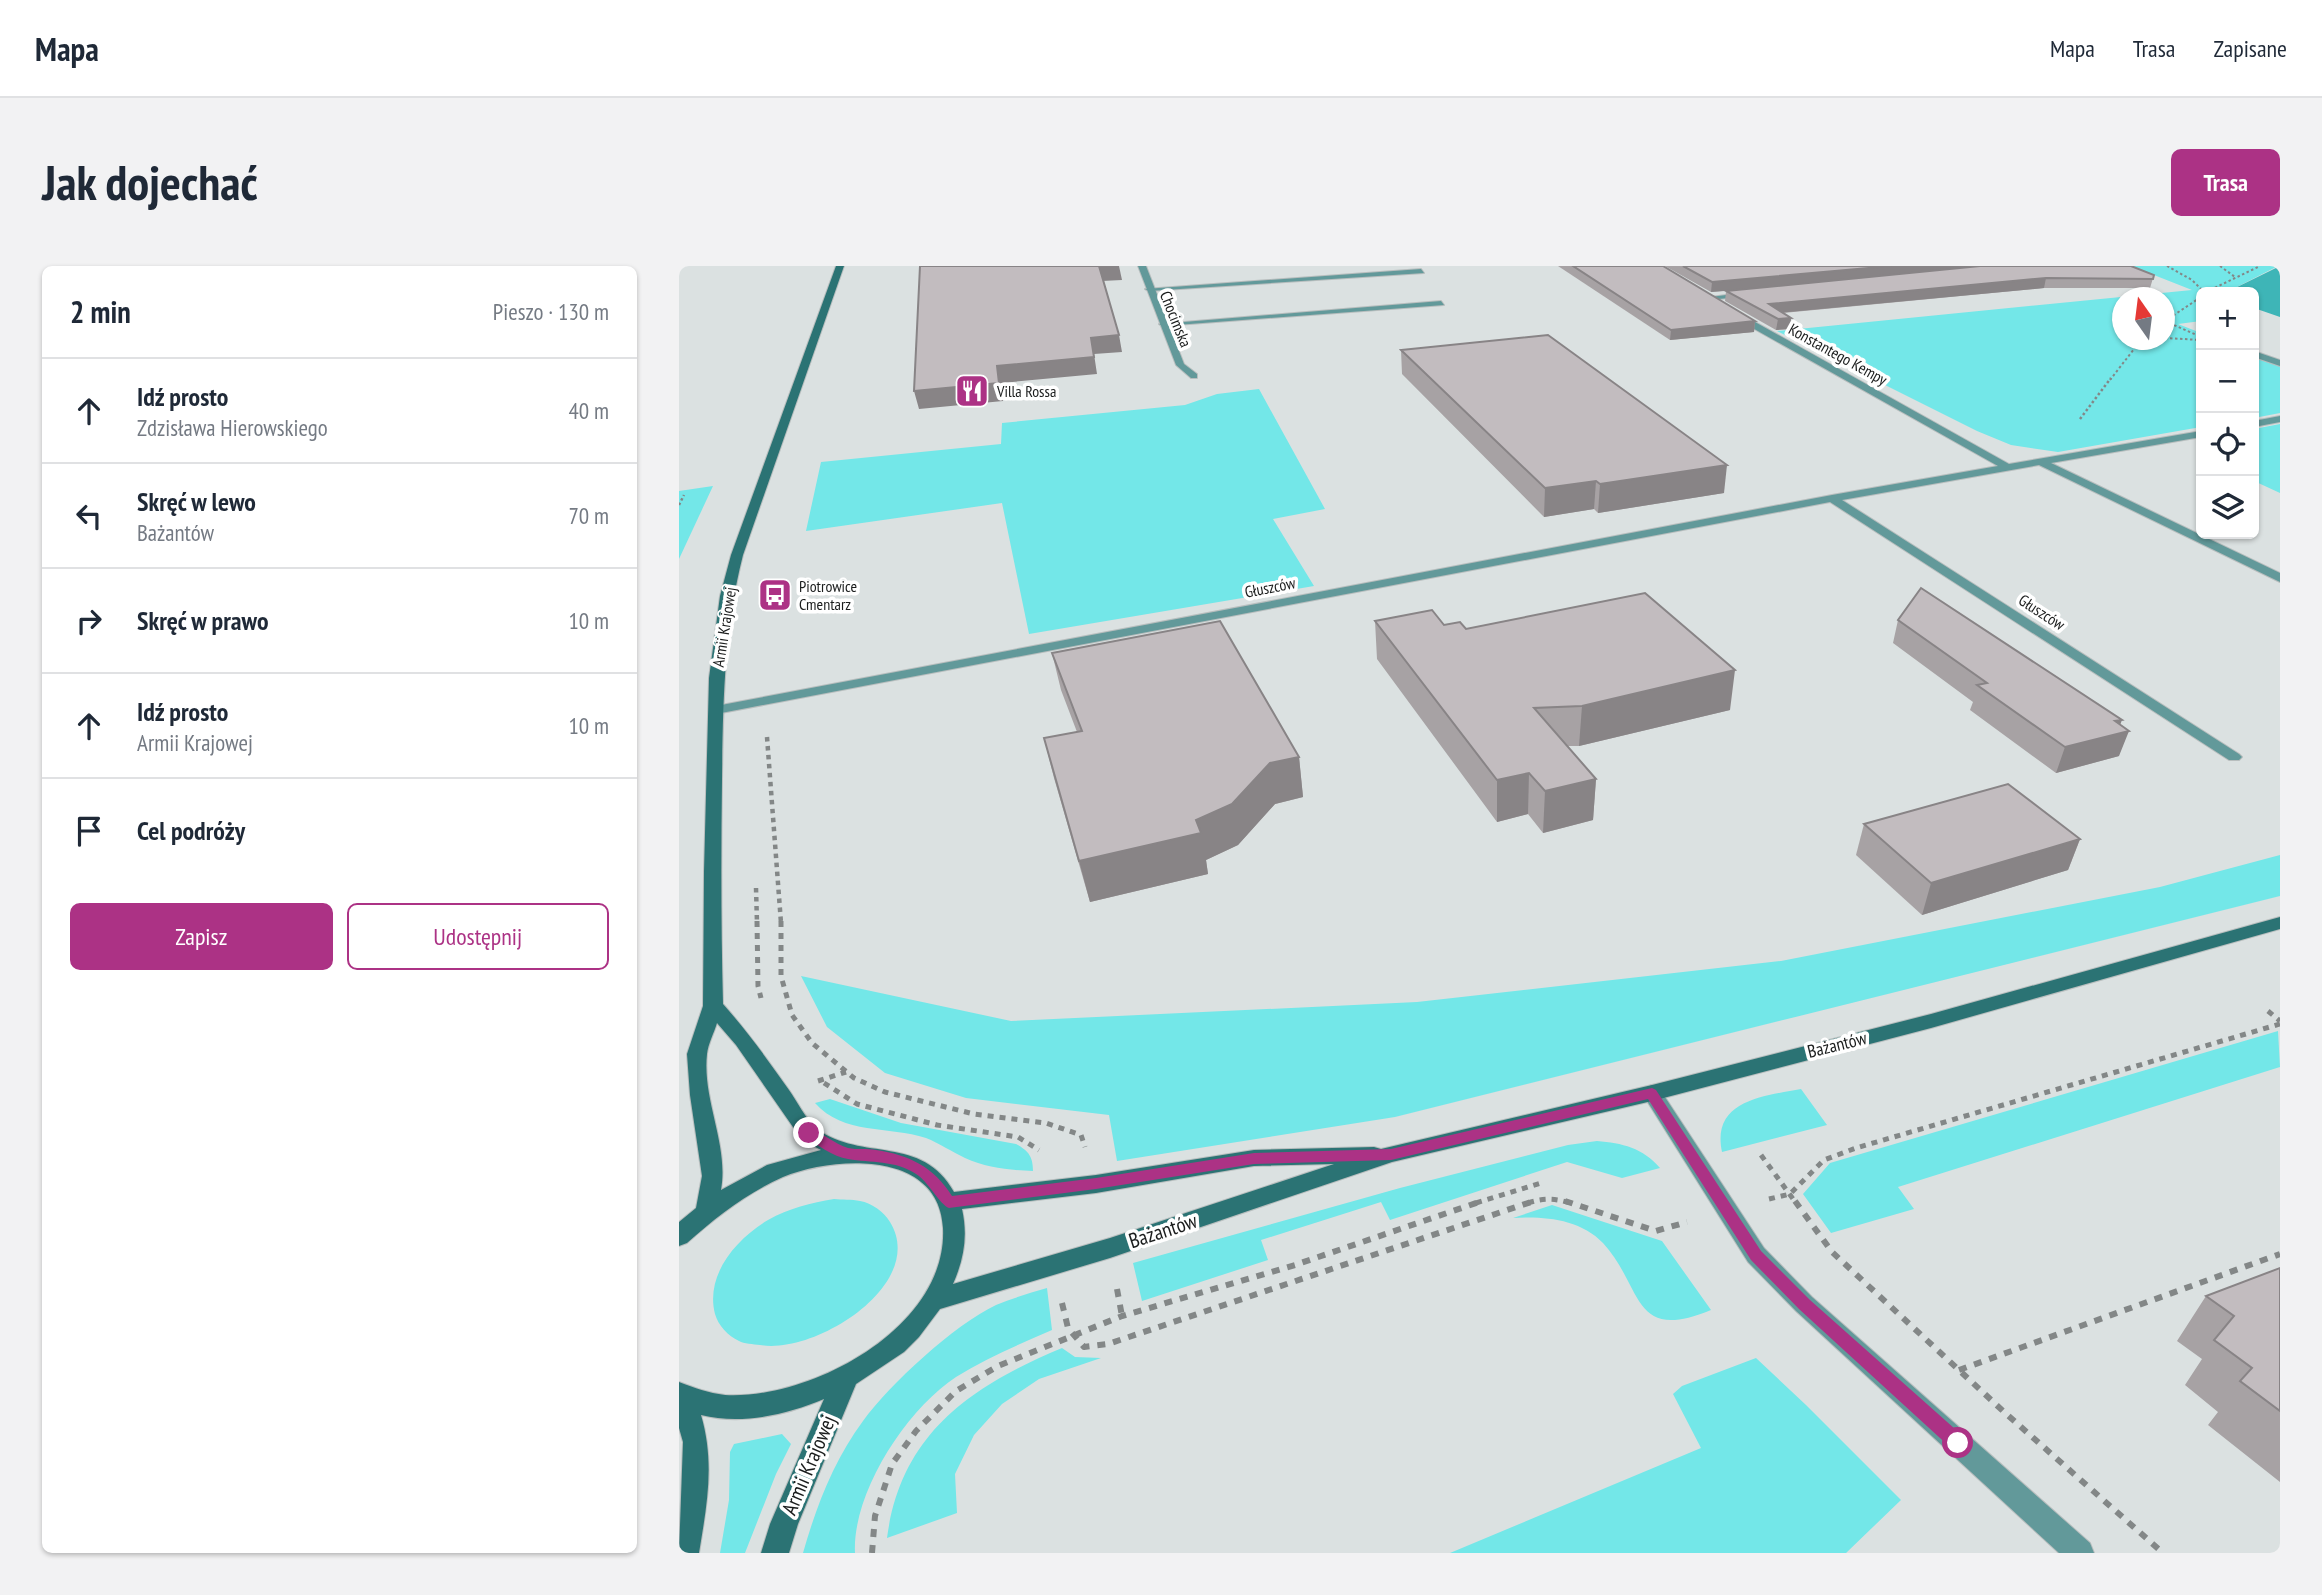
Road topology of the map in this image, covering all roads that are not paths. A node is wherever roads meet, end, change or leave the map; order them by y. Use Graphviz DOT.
graph roads {
  1 [pos="840,266"];
  2 [pos="1142,266"];
  3 [pos="1421,271"];
  4 [pos="1149,289"];
  5 [pos="1697,292"];
  6 [pos="1761,293"];
  7 [pos="1707,298"];
  8 [pos="1441,303"];
  9 [pos="1719,305"];
  10 [pos="1731,312"];
  11 [pos="1163,324"];
  12 [pos="2259,356"];
  13 [pos="2280,363"];
  14 [pos="1194,376"];
  15 [pos="2280,419"];
  16 [pos="2259,423"];
  17 [pos="2196,434"];
  18 [pos="2039,461"];
  19 [pos="2007,467"];
  20 [pos="1832,498"];
  21 [pos="2280,578"];
  22 [pos="716,710"];
  23 [pos="2234,757"];
  24 [pos="2280,923"];
  25 [pos="713,1006"];
  26 [pos="1652,1093"];
  27 [pos="847,1153"];
  28 [pos="1391,1154"];
  29 [pos="949,1202"];
  30 [pos="707,1209"];
  31 [pos="679,1236"];
  32 [pos="932,1301"];
  33 [pos="846,1378"];
  34 [pos="681,1395"];
  35 [pos="685,1553"];
  36 [pos="775,1553"];
  37 [pos="2080,1553"];
  1 -- 22 [label="street, Armii Krajowej"];
  2 -- 4 [label="street, Chocimska"];
  3 -- 4 [label="street"];
  4 -- 11 [label="street, Chocimska"];
  5 -- 7 [label="street"];
  6 -- 7 [label="street"];
  7 -- 9 [label="street"];
  8 -- 11 [label="street"];
  10 -- 19 [label="street, Konstantego Kempy"];
  11 -- 14 [label="street, Chocimska"];
  12 -- 13 [label="street"];
  15 -- 16 [label="street"];
  17 -- 18 [label="street, Głuszców"];
  18 -- 19 [label="street, Głuszców"];
  18 -- 21 [label="street"];
  19 -- 20 [label="street, Głuszców"];
  20 -- 22 [label="street, Głuszców"];
  20 -- 23 [label="street, Głuszców"];
  22 -- 25 [label="street, Armii Krajowej"];
  24 -- 26 [label="street, Bażantów"];
  25 -- 27 [label="street"];
  25 -- 30 [label="street, Armii Krajowej"];
  26 -- 28 [label="street, Bażantów"];
  26 -- 37 [label="street"];
  27 -- 29 [label="street"];
  27 -- 30 [label="street"];
  28 -- 29 [label="street, Bażantów"];
  28 -- 32 [label="street, Bażantów"];
  29 -- 32 [label="street"];
  30 -- 31 [label="street"];
  32 -- 33 [label="street"];
  33 -- 34 [label="street"];
  33 -- 36 [label="street, Armii Krajowej"];
  34 -- 35 [label="street"];
}
